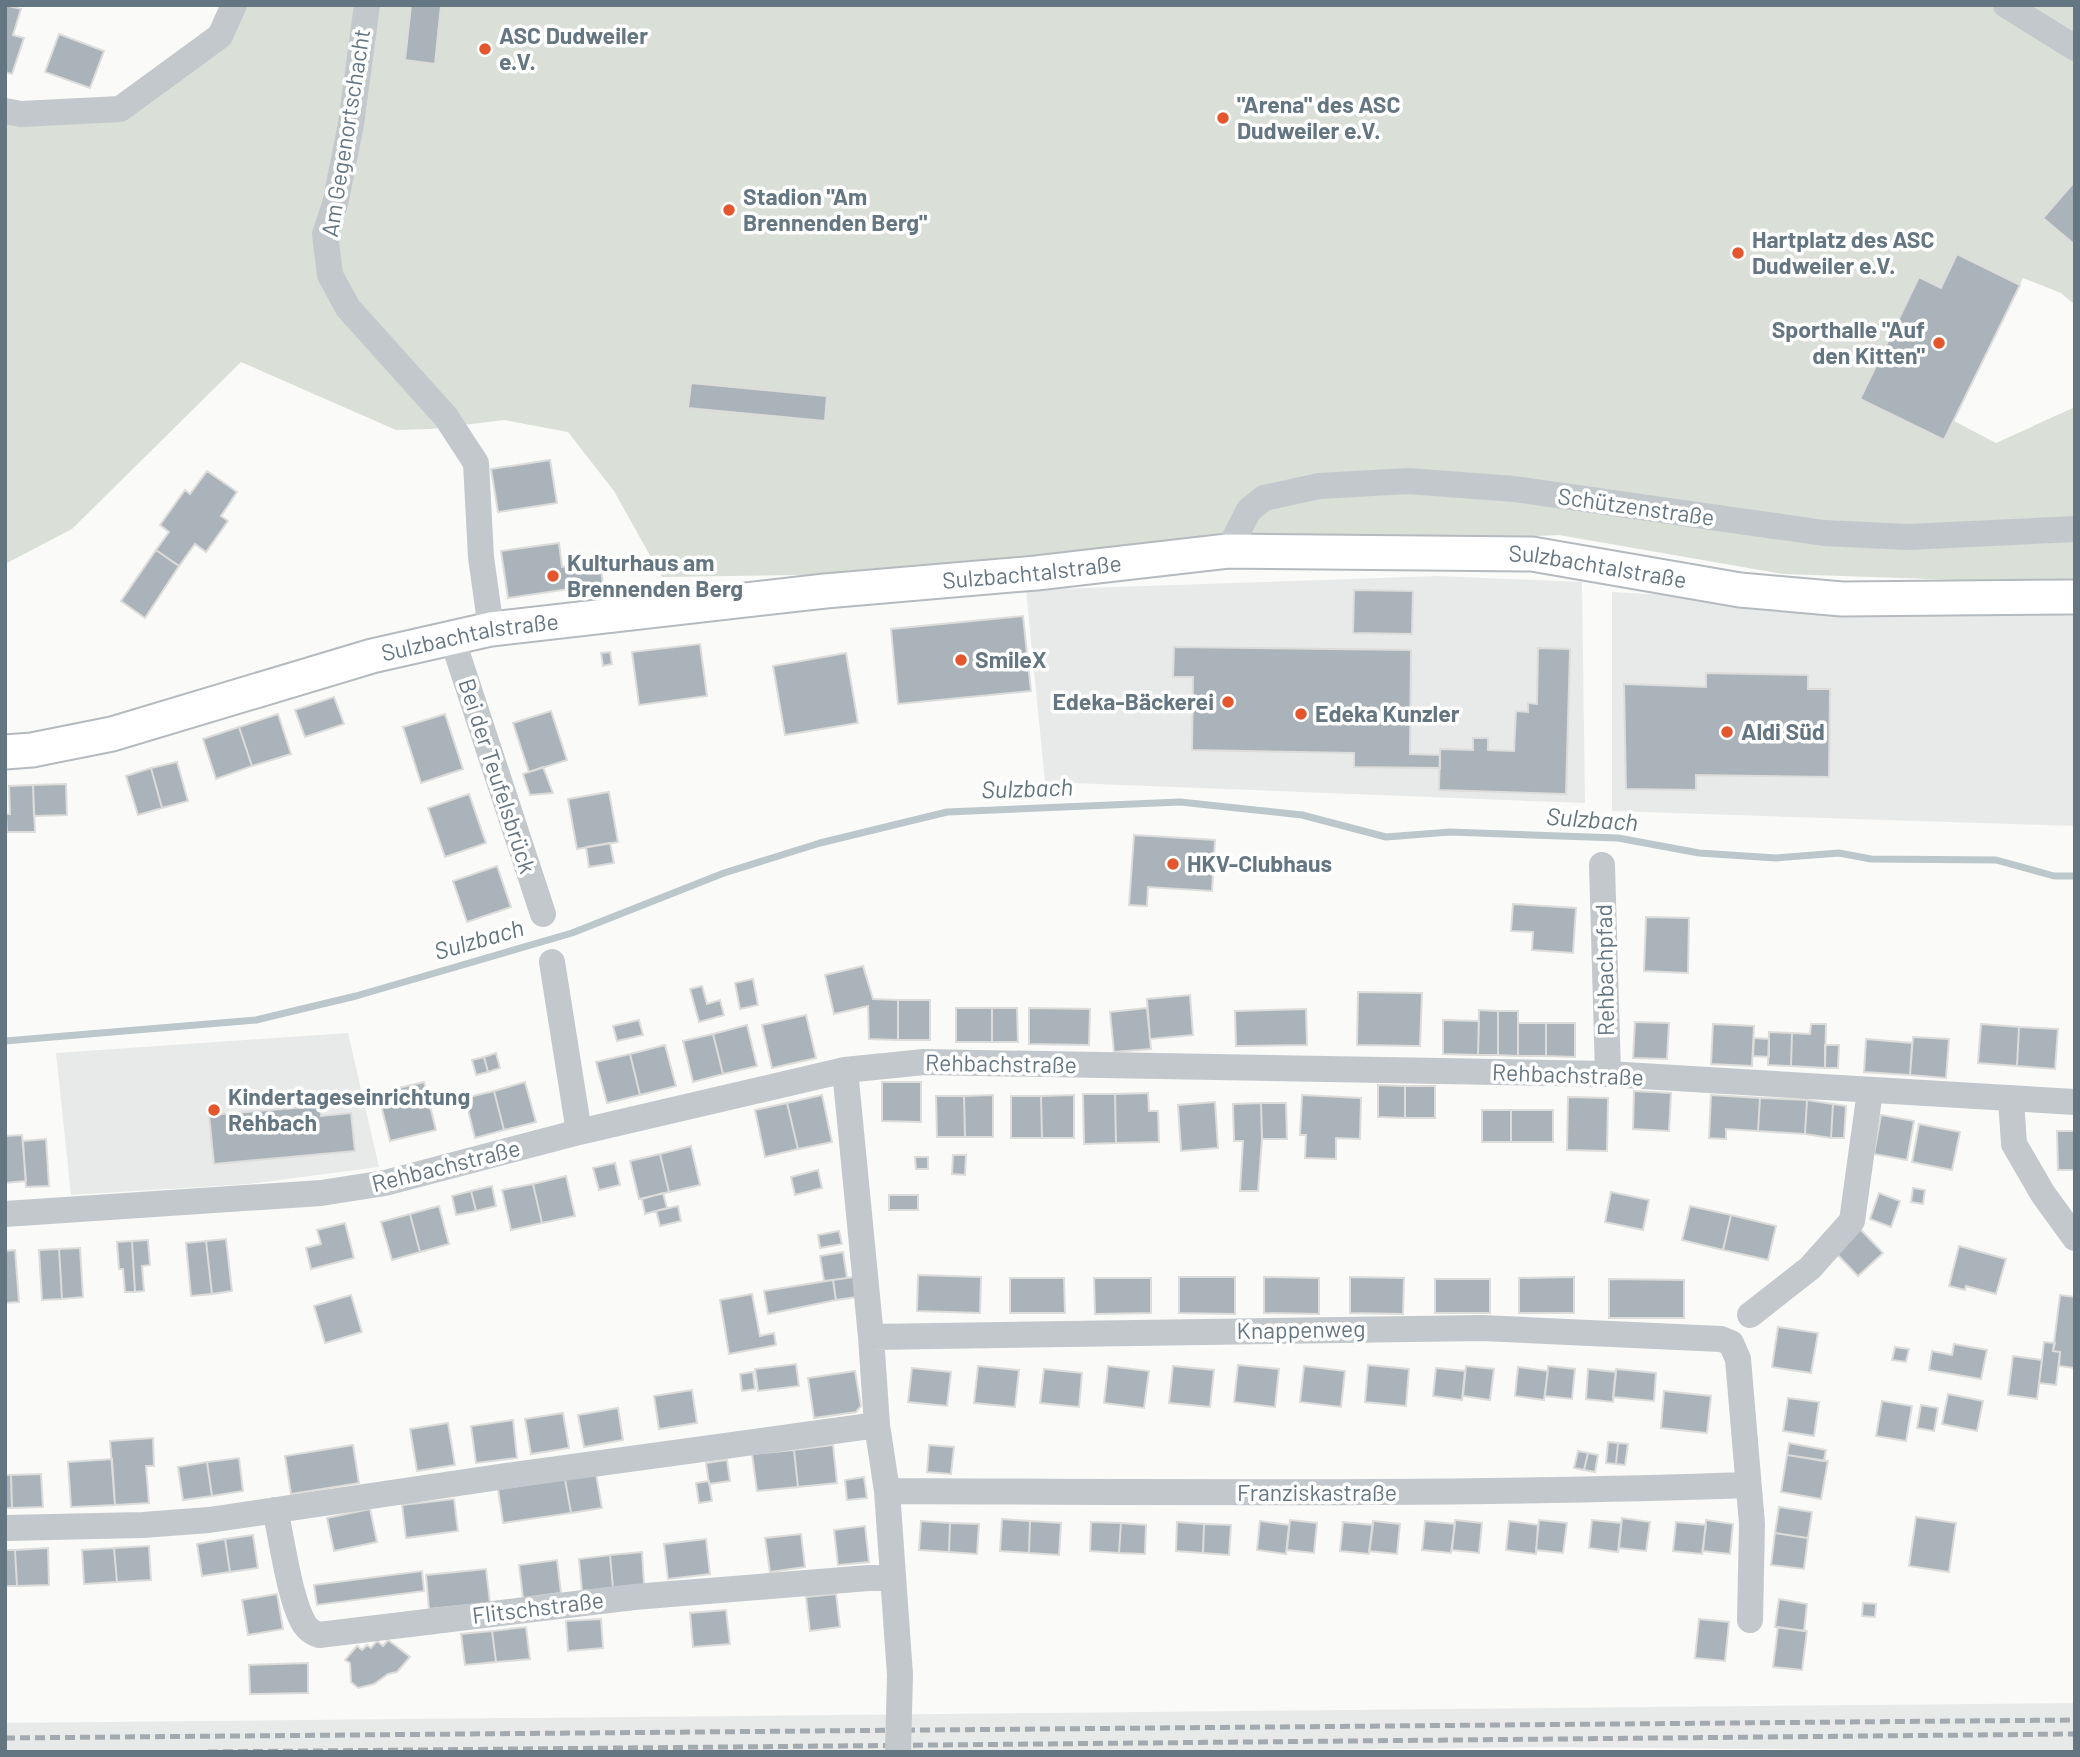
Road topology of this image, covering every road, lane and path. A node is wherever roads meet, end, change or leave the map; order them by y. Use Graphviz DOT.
graph roads {
  1 [pos="234,5"];
  2 [pos="367,5"];
  3 [pos="2006,5"];
  4 [pos="2075,48"];
  5 [pos="5,111"];
  6 [pos="2075,529"];
  7 [pos="1228,551"];
  8 [pos="2075,597"];
  9 [pos="491,629"];
  10 [pos="452,638"];
  11 [pos="5,752"];
  12 [pos="1602,865"];
  13 [pos="543,914"];
  14 [pos="552,962"];
  15 [pos="845,1070"];
  16 [pos="1608,1074"];
  17 [pos="1870,1091"];
  18 [pos="2011,1099"];
  19 [pos="2075,1102"];
  20 [pos="579,1132"];
  21 [pos="5,1214"];
  22 [pos="2075,1238"];
  23 [pos="1750,1315"];
  24 [pos="871,1337"];
  25 [pos="877,1425"];
  26 [pos="1748,1485"];
  27 [pos="887,1491"];
  28 [pos="275,1510"];
  29 [pos="5,1528"];
  30 [pos="893,1576"];
  31 [pos="1750,1620"];
  32 [pos="898,1752"];
  1 -- 5 [label="street"];
  2 -- 9 [label="street, Am Gegenortschacht"];
  3 -- 4 [label="street"];
  6 -- 7 [label="street, Schützenstraße"];
  7 -- 8 [label="main road, Sulzbachtalstraße"];
  7 -- 9 [label="main road, Sulzbachtalstraße"];
  9 -- 10 [label="main road, Sulzbachtalstraße"];
  10 -- 11 [label="main road, Sulzbachtalstraße"];
  10 -- 13 [label="street, Bei der Teufelsbrück"];
  12 -- 16 [label="street, Rehbachpfad"];
  14 -- 20 [label="street"];
  15 -- 16 [label="street, Rehbachstraße"];
  15 -- 20 [label="street, Rehbachstraße"];
  15 -- 24 [label="street"];
  16 -- 17 [label="street, Rehbachstraße"];
  17 -- 18 [label="street, Rehbachstraße"];
  17 -- 23 [label="street"];
  18 -- 19 [label="street, Rehbachstraße"];
  18 -- 22 [label="street"];
  20 -- 21 [label="street, Rehbachstraße"];
  24 -- 25 [label="street"];
  24 -- 26 [label="street, Knappenweg"];
  25 -- 27 [label="street"];
  25 -- 28 [label="street"];
  26 -- 27 [label="street, Franziskastraße"];
  26 -- 31 [label="street"];
  27 -- 30 [label="street"];
  28 -- 29 [label="street"];
  28 -- 30 [label="street, Flitschstraße"];
  30 -- 32 [label="street, bridge"];
}
